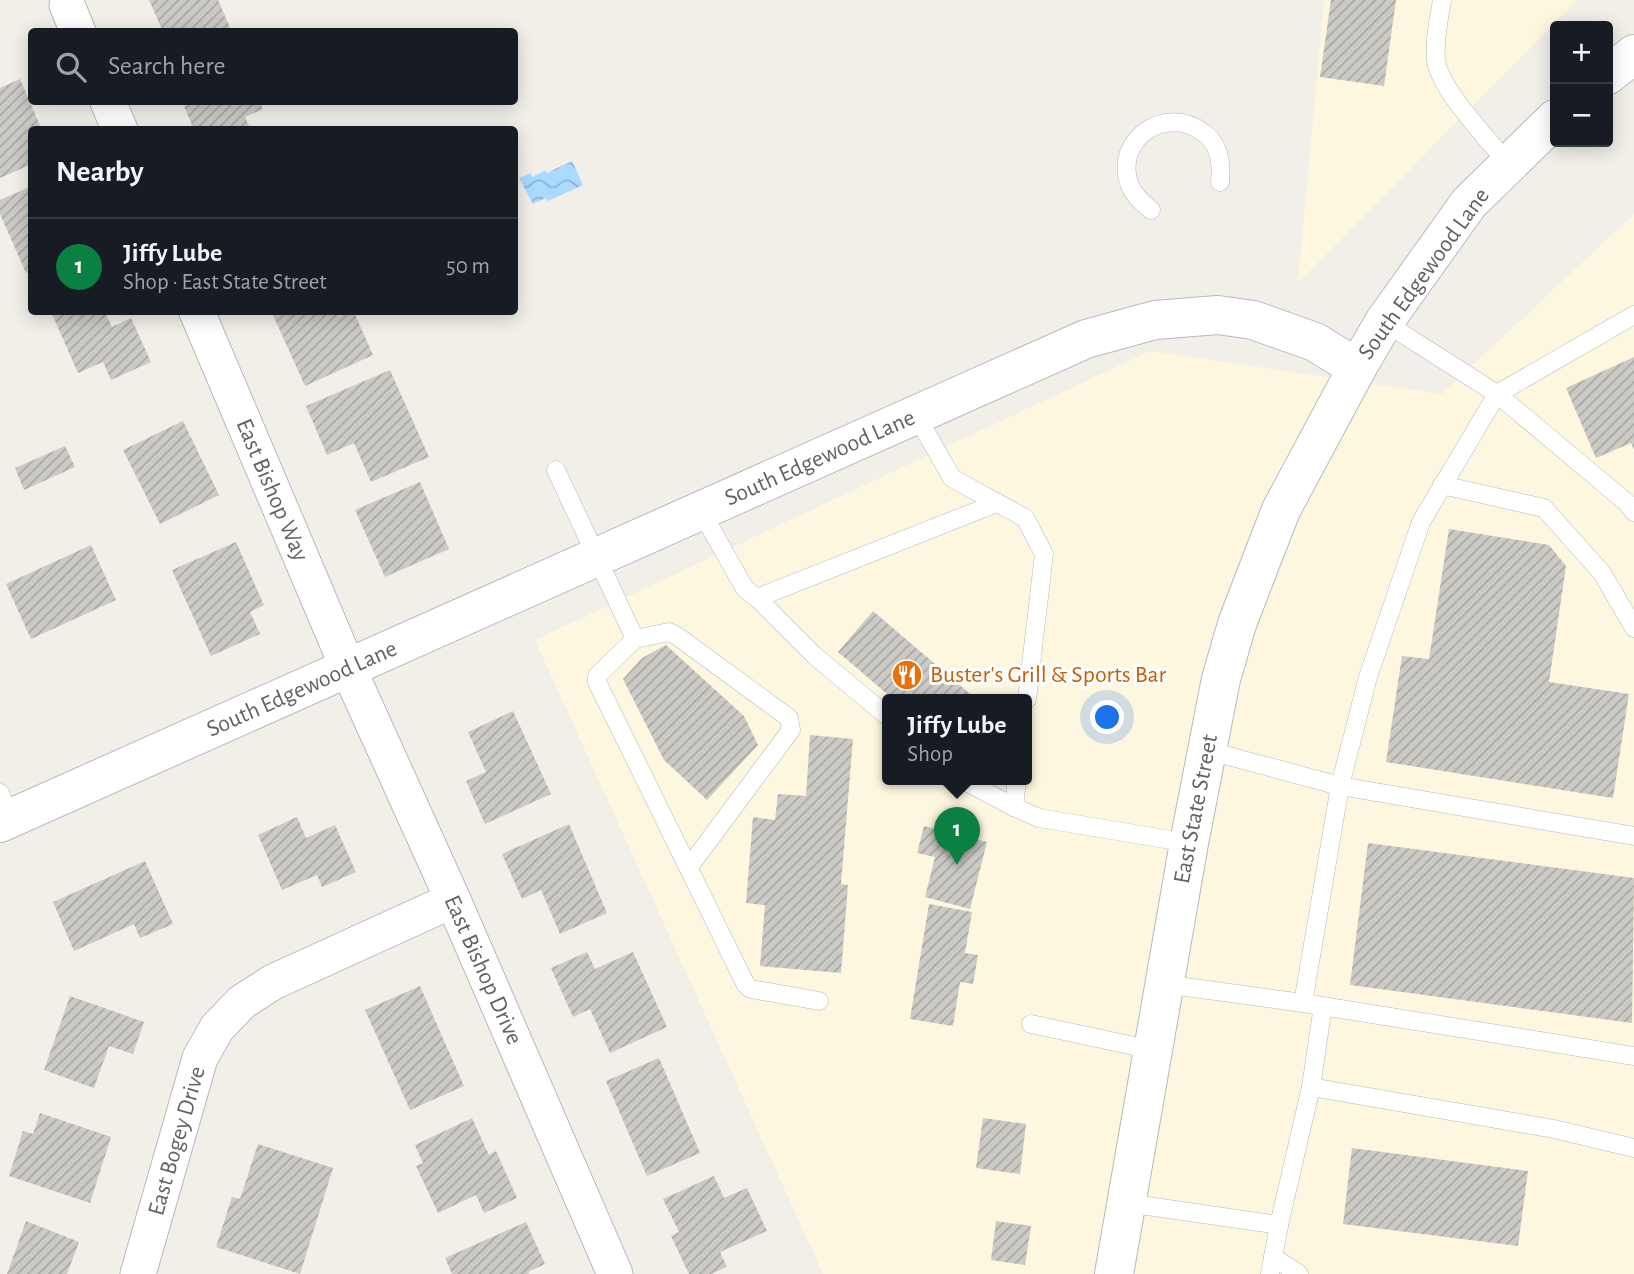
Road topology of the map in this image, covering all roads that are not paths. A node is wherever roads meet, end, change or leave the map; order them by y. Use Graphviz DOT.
graph roads {
  1 [pos="1442,0"];
  2 [pos="1634,54"];
  3 [pos="1613,71"];
  4 [pos="109,105"];
  5 [pos="1550,124"];
  6 [pos="118,126"];
  7 [pos="1508,164"];
  8 [pos="1220,182"];
  9 [pos="1151,210"];
  10 [pos="198,315"];
  11 [pos="1634,315"];
  12 [pos="1384,323"];
  13 [pos="1357,368"];
  14 [pos="1497,394"];
  15 [pos="916,415"];
  16 [pos="556,470"];
  17 [pos="1442,485"];
  18 [pos="997,502"];
  19 [pos="701,511"];
  20 [pos="1634,512"];
  21 [pos="596,558"];
  22 [pos="757,598"];
  23 [pos="1634,628"];
  24 [pos="635,639"];
  25 [pos="348,668"];
  26 [pos="1028,694"];
  27 [pos="882,712"];
  28 [pos="1206,750"];
  29 [pos="972,785"];
  30 [pos="1016,785"];
  31 [pos="1340,786"];
  32 [pos="1014,807"];
  33 [pos="3,811"];
  34 [pos="1634,836"];
  35 [pos="1189,843"];
  36 [pos="689,867"];
  37 [pos="453,900"];
  38 [pos="1164,984"];
  39 [pos="819,1000"];
  40 [pos="1303,1003"];
  41 [pos="1323,1006"];
  42 [pos="1031,1024"];
  43 [pos="1153,1050"];
  44 [pos="1634,1056"];
  45 [pos="1311,1087"];
  46 [pos="1634,1148"];
  47 [pos="1126,1203"];
  48 [pos="1279,1226"];
  49 [pos="1272,1266"];
  50 [pos="138,1274"];
  51 [pos="615,1274"];
  52 [pos="1114,1274"];
  53 [pos="1298,1274"];
  1 -- 7 [label="lane"];
  2 -- 3 [label="street"];
  4 -- 6 [label="street"];
  5 -- 7 [label="street, South Edgewood Lane"];
  7 -- 12 [label="street, South Edgewood Lane"];
  8 -- 9 [label="lane"];
  10 -- 25 [label="street, East Bishop Way"];
  11 -- 14 [label="lane"];
  12 -- 13 [label="street, South Edgewood Lane"];
  12 -- 14 [label="lane"];
  13 -- 15 [label="street, South Edgewood Lane"];
  13 -- 28 [label="street, East State Street"];
  14 -- 17 [label="lane"];
  14 -- 20 [label="lane"];
  15 -- 18 [label="lane"];
  15 -- 19 [label="street, South Edgewood Lane"];
  16 -- 21 [label="lane"];
  17 -- 23 [label="lane"];
  17 -- 31 [label="lane"];
  18 -- 22 [label="lane"];
  18 -- 26 [label="lane"];
  19 -- 21 [label="street, South Edgewood Lane"];
  19 -- 22 [label="lane"];
  21 -- 24 [label="lane"];
  21 -- 25 [label="street, South Edgewood Lane"];
  22 -- 27 [label="lane"];
  24 -- 36 [label="lane"];
  24 -- 36 [label="lane"];
  25 -- 33 [label="street, South Edgewood Lane"];
  25 -- 37 [label="street, East Bishop Drive"];
  28 -- 31 [label="lane"];
  28 -- 35 [label="street, East State Street"];
  29 -- 32 [label="lane"];
  30 -- 32 [label="lane"];
  31 -- 34 [label="lane"];
  31 -- 40 [label="lane"];
  32 -- 35 [label="lane"];
  35 -- 38 [label="street, East State Street"];
  36 -- 39 [label="lane"];
  37 -- 50 [label="street, East Bogey Drive"];
  37 -- 51 [label="street, East Bishop Drive"];
  38 -- 40 [label="lane"];
  38 -- 43 [label="street, East State Street"];
  40 -- 41 [label="lane"];
  41 -- 44 [label="lane"];
  41 -- 45 [label="lane"];
  42 -- 43 [label="lane"];
  43 -- 47 [label="street, East State Street"];
  45 -- 46 [label="lane"];
  45 -- 48 [label="lane"];
  47 -- 48 [label="lane"];
  47 -- 52 [label="street, East State Street"];
  48 -- 49 [label="lane"];
  49 -- 53 [label="lane"];
}
